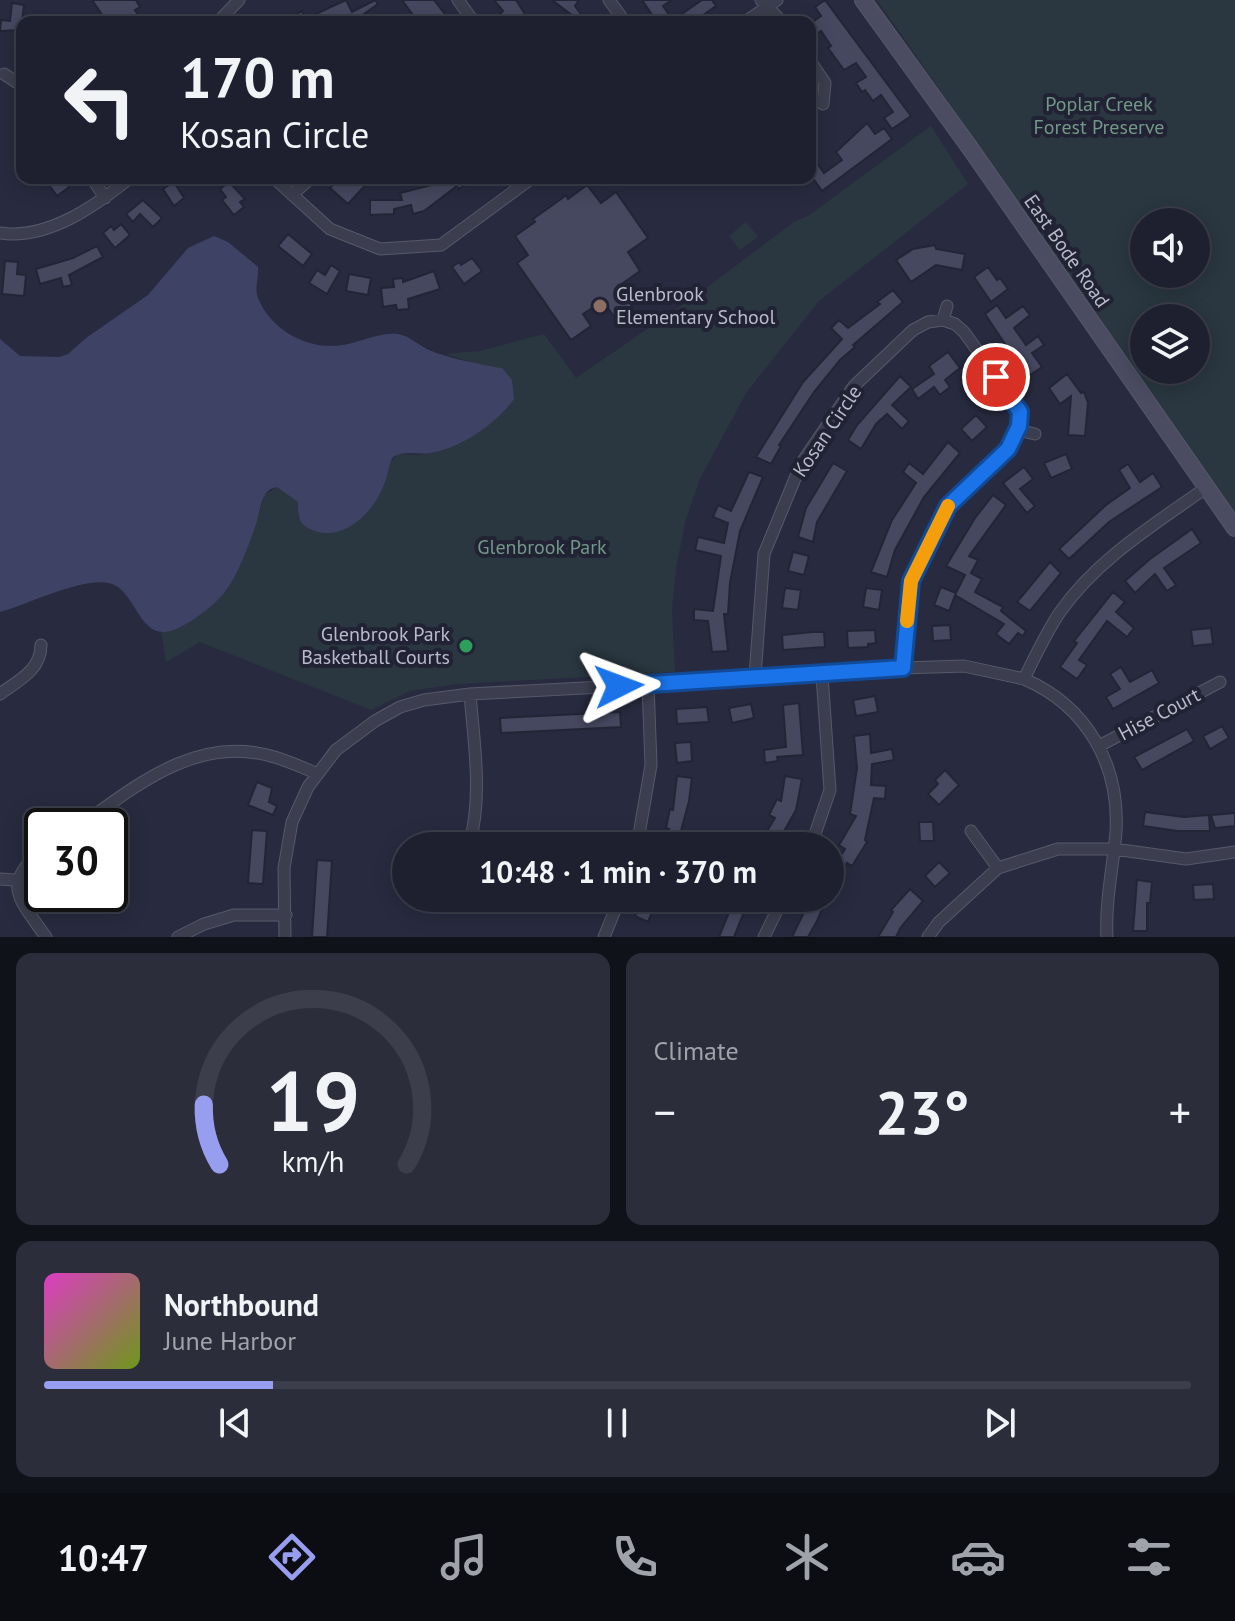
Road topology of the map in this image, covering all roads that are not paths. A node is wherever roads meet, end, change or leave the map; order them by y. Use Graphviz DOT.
graph roads {
  1 [pos="239,0"];
  2 [pos="777,0"];
  3 [pos="863,0"];
  4 [pos="764,4"];
  5 [pos="224,16"];
  6 [pos="816,70"];
  7 [pos="4,74"];
  8 [pos="16,82"];
  9 [pos="823,104"];
  10 [pos="96,184"];
  11 [pos="122,184"];
  12 [pos="280,184"];
  13 [pos="304,184"];
  14 [pos="524,184"];
  15 [pos="292,195"];
  16 [pos="105,198"];
  17 [pos="0,233"];
  18 [pos="947,306"];
  19 [pos="943,320"];
  20 [pos="1018,430"];
  21 [pos="1035,434"];
  22 [pos="1207,487"];
  23 [pos="1235,528"];
  24 [pos="41,645"];
  25 [pos="903,668"];
  26 [pos="822,675"];
  27 [pos="755,676"];
  28 [pos="1024,679"];
  29 [pos="1220,682"];
  30 [pos="648,684"];
  31 [pos="0,694"];
  32 [pos="470,694"];
  33 [pos="1099,746"];
  34 [pos="318,774"];
  35 [pos="106,808"];
  36 [pos="971,831"];
  37 [pos="472,832"];
  38 [pos="639,832"];
  39 [pos="816,832"];
  40 [pos="1114,849"];
  41 [pos="1235,852"];
  42 [pos="24,863"];
  43 [pos="998,868"];
  44 [pos="0,879"];
  45 [pos="14,880"];
  46 [pos="614,912"];
  47 [pos="776,912"];
  48 [pos="286,915"];
  49 [pos="46,937"];
  50 [pos="178,937"];
  51 [pos="285,937"];
  52 [pos="604,937"];
  53 [pos="764,937"];
  54 [pos="928,937"];
  55 [pos="1107,937"];
  1 -- 5 [label="street"];
  2 -- 4 [label="street"];
  3 -- 22 [label="street, East Bode Road"];
  6 -- 9 [label="street"];
  7 -- 8 [label="street"];
  10 -- 16 [label="street"];
  11 -- 16 [label="street"];
  12 -- 15 [label="street"];
  13 -- 15 [label="street"];
  14 -- 15 [label="street"];
  16 -- 17 [label="street"];
  18 -- 19 [label="street"];
  19 -- 20 [label="street"];
  19 -- 27 [label="street, Kosan Circle"];
  20 -- 21 [label="street"];
  20 -- 25 [label="street"];
  22 -- 23 [label="street, East Bode Road"];
  22 -- 28 [label="street"];
  24 -- 31 [label="street"];
  25 -- 26 [label="street"];
  25 -- 28 [label="street"];
  26 -- 27 [label="street"];
  26 -- 39 [label="street"];
  27 -- 30 [label="street"];
  28 -- 33 [label="street"];
  29 -- 33 [label="street, Hise Court"];
  30 -- 32 [label="street"];
  30 -- 38 [label="street"];
  32 -- 34 [label="street"];
  32 -- 37 [label="street"];
  33 -- 40 [label="street"];
  34 -- 35 [label="street"];
  34 -- 48 [label="street"];
  36 -- 43 [label="street"];
  40 -- 41 [label="street"];
  40 -- 43 [label="street"];
  40 -- 55 [label="street"];
  42 -- 45 [label="street"];
  43 -- 54 [label="street"];
  44 -- 45 [label="street"];
  45 -- 49 [label="street"];
  46 -- 52 [label="street"];
  47 -- 53 [label="street"];
  48 -- 50 [label="street"];
  48 -- 51 [label="street"];
}
